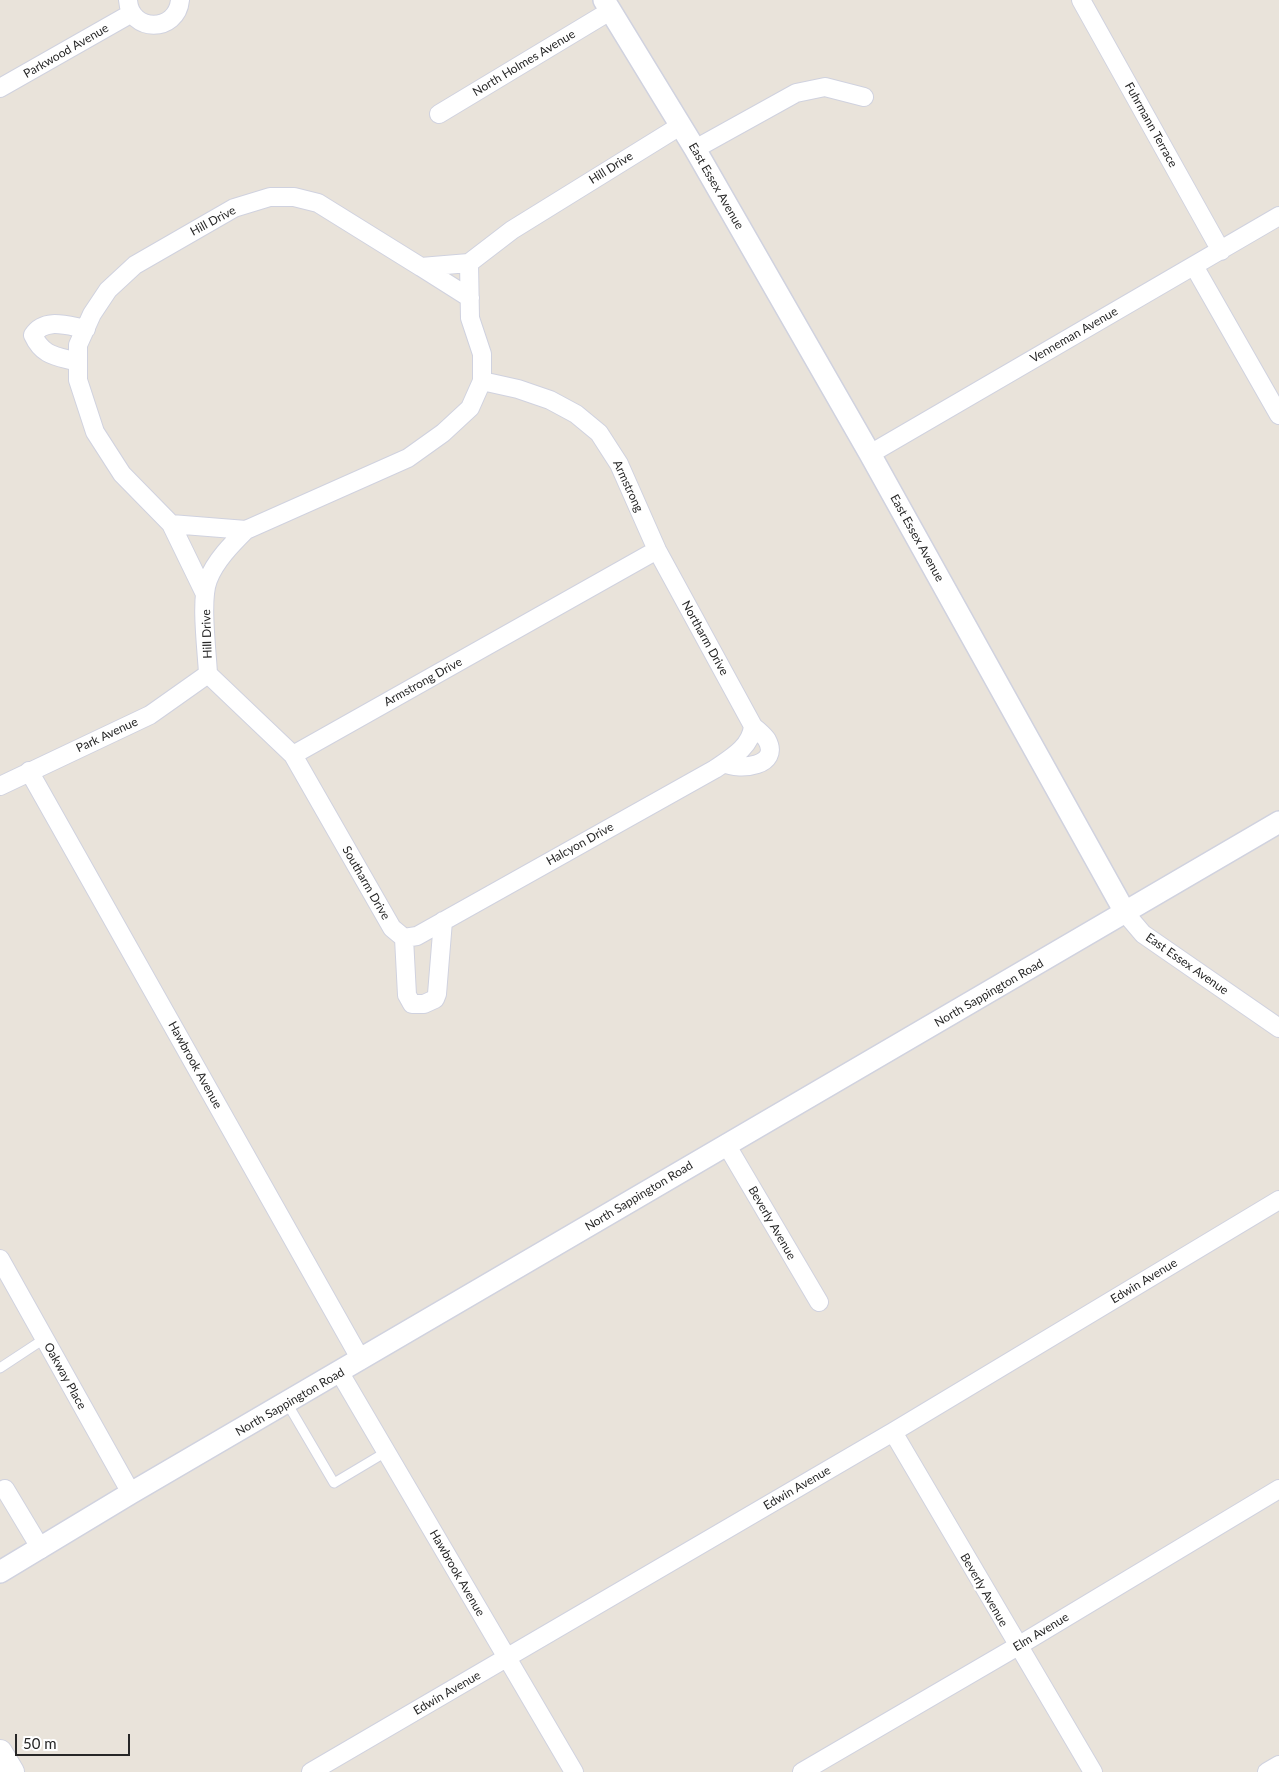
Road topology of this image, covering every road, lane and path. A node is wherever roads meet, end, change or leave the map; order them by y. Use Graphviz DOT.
graph roads {
  1 [pos="180,0"];
  2 [pos="1081,0"];
  3 [pos="130,6"];
  4 [pos="607,6"];
  5 [pos="0,88"];
  6 [pos="864,97"];
  7 [pos="439,114"];
  8 [pos="680,126"];
  9 [pos="695,149"];
  10 [pos="1279,216"];
  11 [pos="1220,251"];
  12 [pos="469,262"];
  13 [pos="1194,266"];
  14 [pos="421,267"];
  15 [pos="470,298"];
  16 [pos="86,329"];
  17 [pos="78,362"];
  18 [pos="482,381"];
  19 [pos="1279,415"];
  20 [pos="870,454"];
  21 [pos="170,524"];
  22 [pos="246,530"];
  23 [pos="656,550"];
  24 [pos="205,594"];
  25 [pos="208,674"];
  26 [pos="751,732"];
  27 [pos="293,755"];
  28 [pos="724,763"];
  29 [pos="30,770"];
  30 [pos="0,786"];
  31 [pos="1279,822"];
  32 [pos="1126,914"];
  33 [pos="443,922"];
  34 [pos="404,938"];
  35 [pos="1279,1028"];
  36 [pos="726,1144"];
  37 [pos="1279,1200"];
  38 [pos="0,1259"];
  39 [pos="818,1302"];
  40 [pos="44,1339"];
  41 [pos="362,1360"];
  42 [pos="0,1368"];
  43 [pos="340,1373"];
  44 [pos="287,1403"];
  45 [pos="893,1432"];
  46 [pos="386,1452"];
  47 [pos="5,1489"];
  48 [pos="1279,1489"];
  49 [pos="131,1493"];
  50 [pos="41,1548"];
  51 [pos="0,1572"];
  52 [pos="1018,1646"];
  53 [pos="507,1658"];
  54 [pos="0,1752"];
  55 [pos="1279,1765"];
  56 [pos="12,1772"];
  57 [pos="312,1772"];
  58 [pos="574,1772"];
  59 [pos="802,1772"];
  60 [pos="1093,1772"];
  61 [pos="1267,1772"];
  1 -- 3 [label="street, Parkwood Avenue"];
  2 -- 11 [label="street, Fuhrmann Terrace"];
  3 -- 5 [label="street, Parkwood Avenue"];
  4 -- 7 [label="street, North Holmes Avenue"];
  4 -- 8 [label="street, East Essex Avenue"];
  6 -- 9 [label="street"];
  8 -- 9 [label="street, East Essex Avenue"];
  8 -- 12 [label="street, Hill Drive"];
  9 -- 20 [label="street, East Essex Avenue"];
  10 -- 11 [label="street, Venneman Avenue"];
  11 -- 13 [label="street, Venneman Avenue"];
  12 -- 14 [label="street"];
  12 -- 15 [label="street, Hill Drive"];
  13 -- 19 [label="street"];
  13 -- 20 [label="street, Venneman Avenue"];
  14 -- 15 [label="street, Hill Drive"];
  14 -- 16 [label="street, Hill Drive"];
  15 -- 18 [label="street, Hill Drive"];
  16 -- 17 [label="street, Hill Drive"];
  16 -- 17 [label="street"];
  17 -- 21 [label="street, Hill Drive"];
  18 -- 22 [label="street, Hill Drive"];
  18 -- 23 [label="street, Armstrong"];
  20 -- 32 [label="street, East Essex Avenue"];
  21 -- 22 [label="street, Hill Drive"];
  21 -- 24 [label="street, Hill Drive"];
  22 -- 24 [label="street, Hill Drive"];
  23 -- 26 [label="street, Northarm Drive"];
  23 -- 27 [label="street, Armstrong Drive"];
  24 -- 25 [label="street, Hill Drive"];
  25 -- 27 [label="street"];
  25 -- 29 [label="street, Park Avenue"];
  26 -- 28 [label="street, Halcyon Drive"];
  26 -- 28 [label="street, Northarm Drive"];
  27 -- 34 [label="street, Southarm Drive"];
  28 -- 33 [label="street, Halcyon Drive"];
  29 -- 30 [label="street, Park Avenue"];
  29 -- 41 [label="street, Hawbrook Avenue"];
  31 -- 32 [label="street, North Sappington Road"];
  32 -- 35 [label="street, East Essex Avenue"];
  32 -- 36 [label="street, North Sappington Road"];
  33 -- 34 [label="street, Halcyon Drive"];
  33 -- 34 [label="street"];
  36 -- 39 [label="street, Beverly Avenue"];
  36 -- 41 [label="street, North Sappington Road"];
  37 -- 45 [label="street, Edwin Avenue"];
  38 -- 40 [label="street, Oakway Place"];
  40 -- 42 [label="lane"];
  40 -- 49 [label="street, Oakway Place"];
  41 -- 43 [label="street, North Sappington Road"];
  43 -- 44 [label="street, North Sappington Road"];
  43 -- 46 [label="street, Hawbrook Avenue"];
  44 -- 46 [label="lane"];
  44 -- 49 [label="street, North Sappington Road"];
  45 -- 52 [label="street, Beverly Avenue"];
  45 -- 53 [label="street, Edwin Avenue"];
  46 -- 53 [label="street, Hawbrook Avenue"];
  47 -- 50 [label="street"];
  48 -- 52 [label="street, Elm Avenue"];
  49 -- 50 [label="street, North Sappington Road"];
  50 -- 51 [label="street, North Sappington Road"];
  52 -- 59 [label="street, Elm Avenue"];
  52 -- 60 [label="street, Beverly Avenue"];
  53 -- 57 [label="street, Edwin Avenue"];
  53 -- 58 [label="street, Hawbrook Avenue"];
  54 -- 56 [label="main road"];
  55 -- 61 [label="street"];
}
